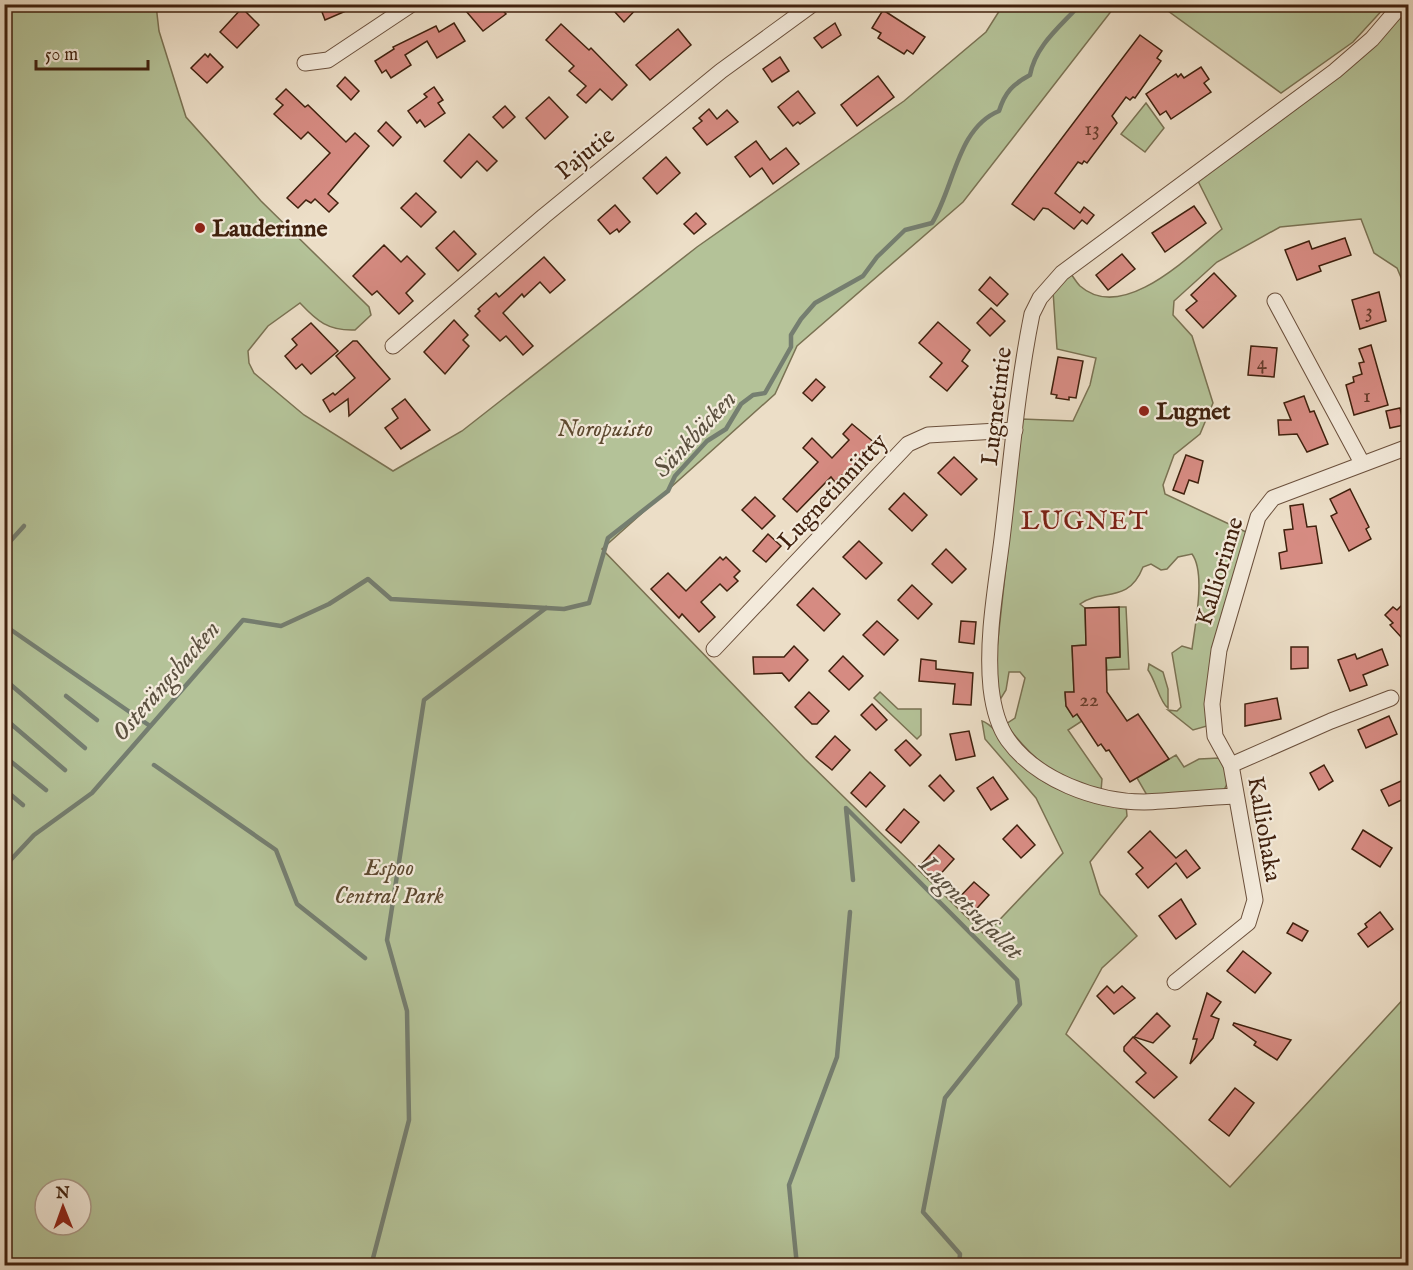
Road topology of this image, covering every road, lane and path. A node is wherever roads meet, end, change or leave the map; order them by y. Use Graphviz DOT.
graph roads {
  1 [pos="412,4"];
  2 [pos="813,4"];
  3 [pos="1402,4"];
  4 [pos="305,63"];
  5 [pos="1275,301"];
  6 [pos="393,346"];
  7 [pos="1015,430"];
  8 [pos="1408,447"];
  9 [pos="1362,463"];
  10 [pos="714,649"];
  11 [pos="1391,698"];
  12 [pos="1231,765"];
  13 [pos="1235,796"];
  14 [pos="1175,982"];
  1 -- 4 [label="street"];
  2 -- 6 [label="street, Pajutie"];
  3 -- 7 [label="street, Lugnetintie"];
  5 -- 9 [label="street"];
  7 -- 10 [label="street, Lugnetinniitty"];
  7 -- 13 [label="street, Lugnetintie"];
  8 -- 9 [label="street, Kalliorinne"];
  9 -- 12 [label="street, Kalliorinne"];
  11 -- 12 [label="street"];
  12 -- 13 [label="street, Kalliohaka"];
  13 -- 14 [label="street, Kalliohaka"];
}
